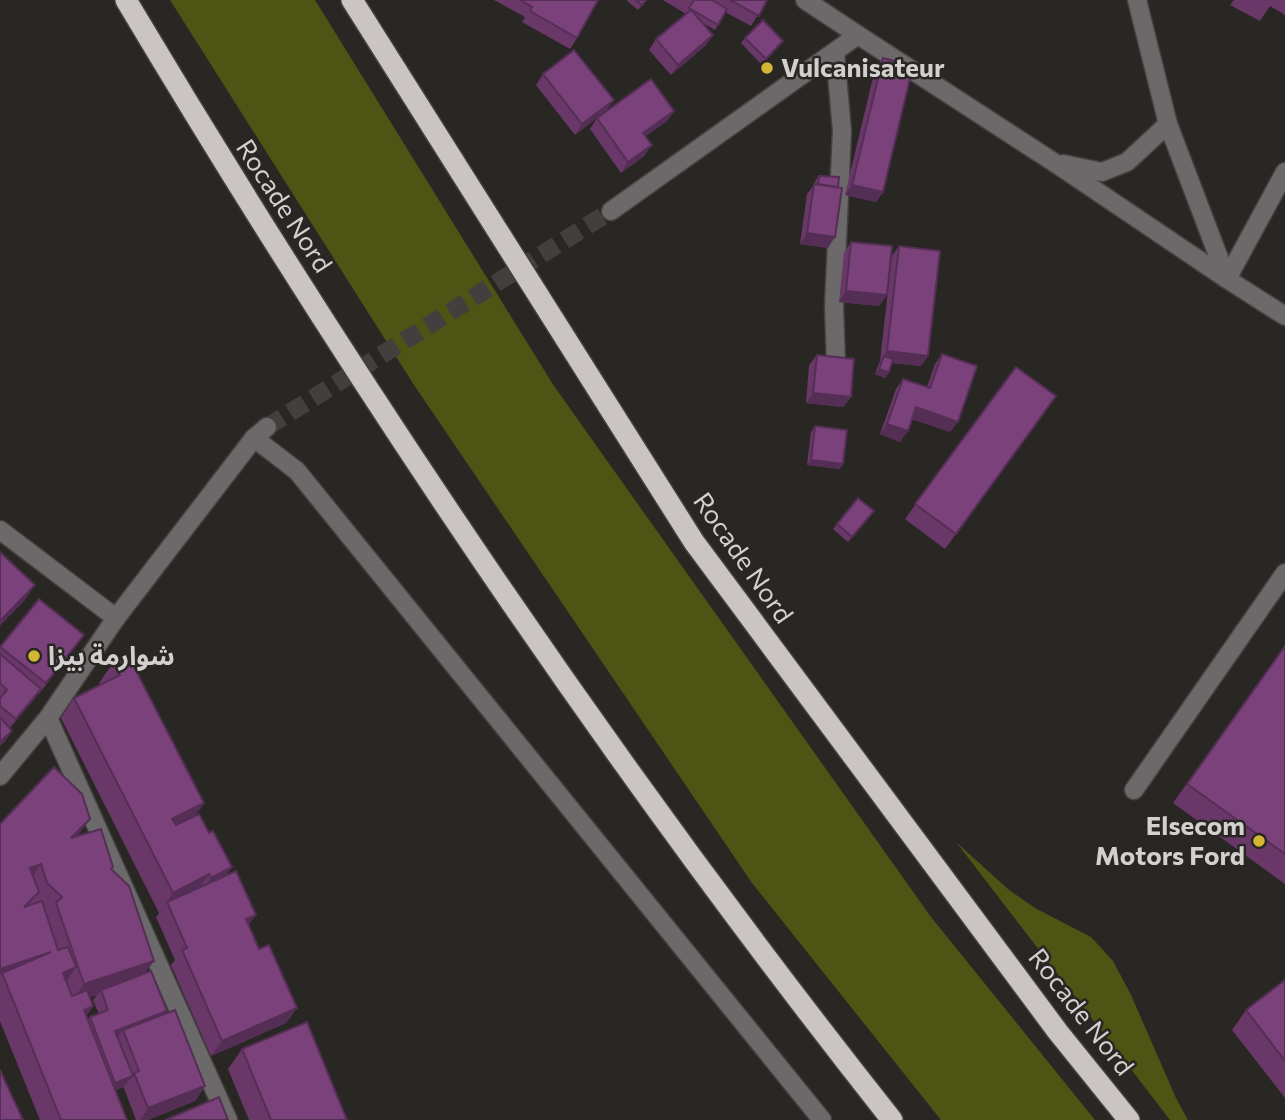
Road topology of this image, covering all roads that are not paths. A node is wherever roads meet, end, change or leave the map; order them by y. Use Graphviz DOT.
graph roads {
  1 [pos="126,0"];
  2 [pos="352,0"];
  3 [pos="805,0"];
  4 [pos="1137,0"];
  5 [pos="858,35"];
  6 [pos="835,52"];
  7 [pos="1168,124"];
  8 [pos="1055,163"];
  9 [pos="1285,172"];
  10 [pos="611,211"];
  11 [pos="1227,279"];
  12 [pos="1285,316"];
  13 [pos="836,364"];
  14 [pos="0,530"];
  15 [pos="1285,573"];
  16 [pos="116,618"];
  17 [pos="47,718"];
  18 [pos="0,776"];
  19 [pos="1134,790"];
  20 [pos="228,1120"];
  21 [pos="822,1120"];
  22 [pos="892,1120"];
  23 [pos="1129,1120"];
  1 -- 22 [label="highway, Rocade Nord"];
  2 -- 23 [label="highway, Rocade Nord"];
  3 -- 5 [label="street"];
  4 -- 7 [label="street"];
  5 -- 6 [label="street"];
  5 -- 8 [label="street"];
  6 -- 10 [label="street"];
  6 -- 13 [label="street"];
  7 -- 8 [label="street"];
  7 -- 11 [label="street"];
  8 -- 11 [label="street"];
  9 -- 11 [label="street"];
  11 -- 12 [label="street"];
  14 -- 16 [label="street"];
  15 -- 19 [label="street"];
  16 -- 17 [label="street"];
  16 -- 21 [label="street"];
  17 -- 18 [label="street"];
  17 -- 20 [label="street"];
}
